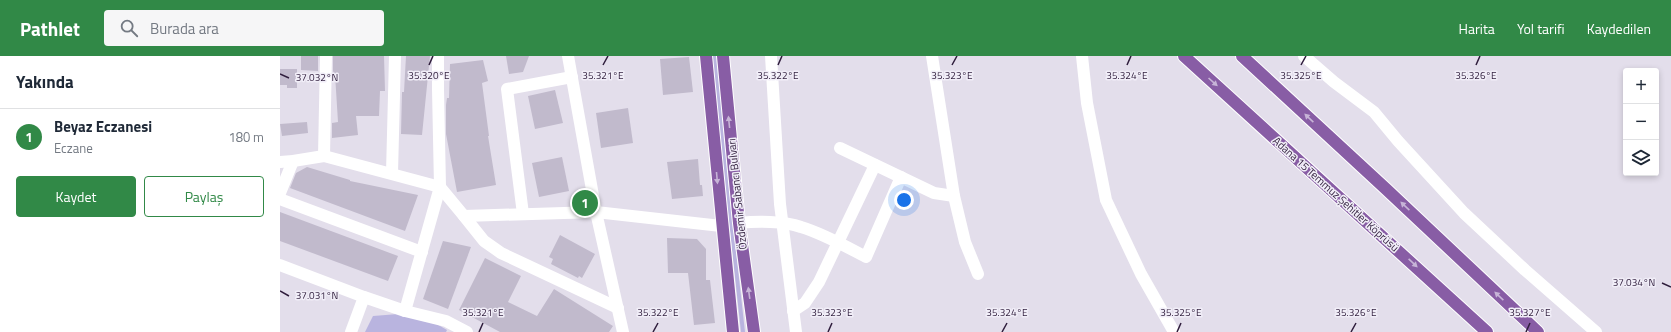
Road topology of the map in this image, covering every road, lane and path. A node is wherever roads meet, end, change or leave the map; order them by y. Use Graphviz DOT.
graph roads {
  1 [pos="326,56"];
  2 [pos="395,56"];
  3 [pos="438,56"];
  4 [pos="568,56"];
  5 [pos="706,56"];
  6 [pos="723,56"];
  7 [pos="771,56"];
  8 [pos="932,56"];
  9 [pos="1082,56"];
  10 [pos="1184,56"];
  11 [pos="1242,56"];
  12 [pos="1304,56"];
  13 [pos="572,77"];
  14 [pos="840,148"];
  15 [pos="324,156"];
  16 [pos="292,161"];
  17 [pos="280,162"];
  18 [pos="876,165"];
  19 [pos="392,173"];
  20 [pos="901,177"];
  21 [pos="440,187"];
  22 [pos="280,193"];
  23 [pos="954,196"];
  24 [pos="280,199"];
  25 [pos="596,212"];
  26 [pos="523,214"];
  27 [pos="464,216"];
  28 [pos="739,223"];
  29 [pos="783,223"];
  30 [pos="721,226"];
  31 [pos="838,243"];
  32 [pos="422,252"];
  33 [pos="280,266"];
  34 [pos="978,274"];
  35 [pos="364,297"];
  36 [pos="618,308"];
  37 [pos="406,310"];
  38 [pos="794,311"];
  39 [pos="351,332"];
  40 [pos="467,332"];
  41 [pos="623,332"];
  42 [pos="732,332"];
  43 [pos="754,332"];
  44 [pos="796,332"];
  45 [pos="1174,332"];
  46 [pos="1487,332"];
  47 [pos="1538,332"];
  48 [pos="1596,332"];
  1 -- 15 [label="street"];
  2 -- 19 [label="street"];
  3 -- 21 [label="street"];
  4 -- 13 [label="street"];
  5 -- 30 [label="main road, Özdemir Sabancı Bulvarı, one-way"];
  28 -- 6 [label="main road, Özdemir Sabancı Bulvarı, one-way"];
  7 -- 29 [label="street"];
  8 -- 23 [label="street"];
  9 -- 45 [label="street"];
  10 -- 46 [label="main road, Adana 15 Temmuz Şehitler Köprüsü, one-way"];
  47 -- 11 [label="main road, one-way"];
  12 -- 48 [label="street"];
  13 -- 25 [label="street"];
  13 -- 26 [label="street"];
  14 -- 18 [label="street"];
  15 -- 16 [label="street"];
  15 -- 19 [label="street"];
  16 -- 17 [label="street"];
  16 -- 22 [label="street"];
  18 -- 20 [label="street"];
  18 -- 31 [label="street"];
  19 -- 21 [label="street"];
  20 -- 23 [label="street"];
  20 -- 31 [label="street"];
  21 -- 27 [label="street"];
  21 -- 32 [label="street"];
  23 -- 34 [label="street"];
  24 -- 32 [label="street"];
  25 -- 26 [label="street"];
  25 -- 30 [label="street"];
  25 -- 36 [label="street"];
  26 -- 27 [label="street"];
  27 -- 36 [label="street"];
  28 -- 29 [label="street"];
  43 -- 28 [label="main road, Özdemir Sabancı Bulvarı, one-way"];
  29 -- 31 [label="street"];
  29 -- 38 [label="street"];
  30 -- 42 [label="main road, Özdemir Sabancı Bulvarı"];
  31 -- 38 [label="street"];
  32 -- 37 [label="street"];
  33 -- 35 [label="street"];
  35 -- 37 [label="street"];
  35 -- 39 [label="street"];
  36 -- 41 [label="street"];
  37 -- 40 [label="street"];
  38 -- 44 [label="street"];
}
